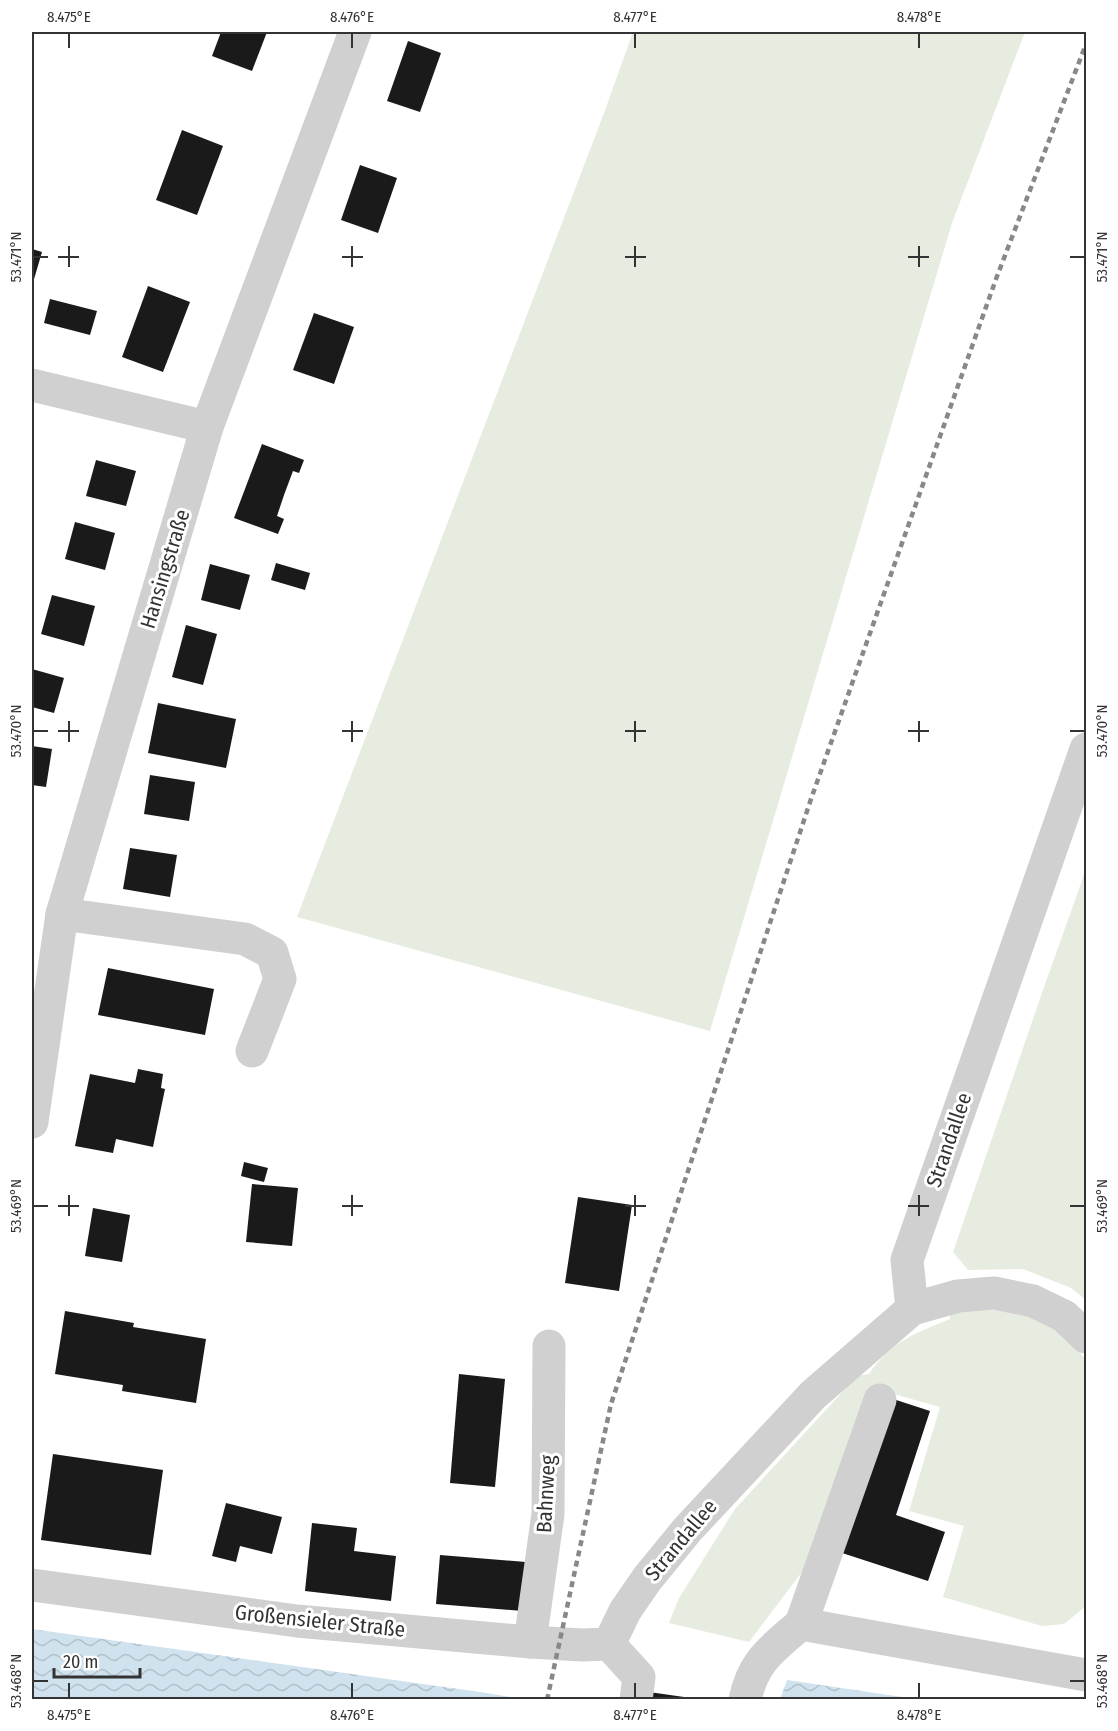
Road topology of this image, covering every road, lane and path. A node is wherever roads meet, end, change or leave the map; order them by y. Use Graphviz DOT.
graph roads {
  1 [pos="355,32"];
  2 [pos="32,385"];
  3 [pos="207,427"];
  4 [pos="1086,749"];
  5 [pos="62,914"];
  6 [pos="252,1051"];
  7 [pos="32,1122"];
  8 [pos="912,1310"];
  9 [pos="1086,1337"];
  10 [pos="549,1346"];
  11 [pos="880,1400"];
  12 [pos="32,1585"];
  13 [pos="801,1624"];
  14 [pos="530,1642"];
  15 [pos="609,1644"];
  16 [pos="1086,1675"];
  17 [pos="636,1700"];
  18 [pos="745,1700"];
  1 -- 3 [label="street, Hansingstraße"];
  2 -- 3 [label="street"];
  3 -- 5 [label="street, Hansingstraße"];
  4 -- 8 [label="street, Strandallee"];
  5 -- 6 [label="street"];
  5 -- 7 [label="street, Hansingstraße"];
  8 -- 9 [label="street"];
  8 -- 15 [label="street, Strandallee"];
  10 -- 14 [label="street, Bahnweg"];
  11 -- 13 [label="street"];
  12 -- 14 [label="street, Großensieler Straße"];
  13 -- 16 [label="street"];
  13 -- 18 [label="street"];
  14 -- 15 [label="street, Großensieler Straße"];
  15 -- 17 [label="street"];
}
